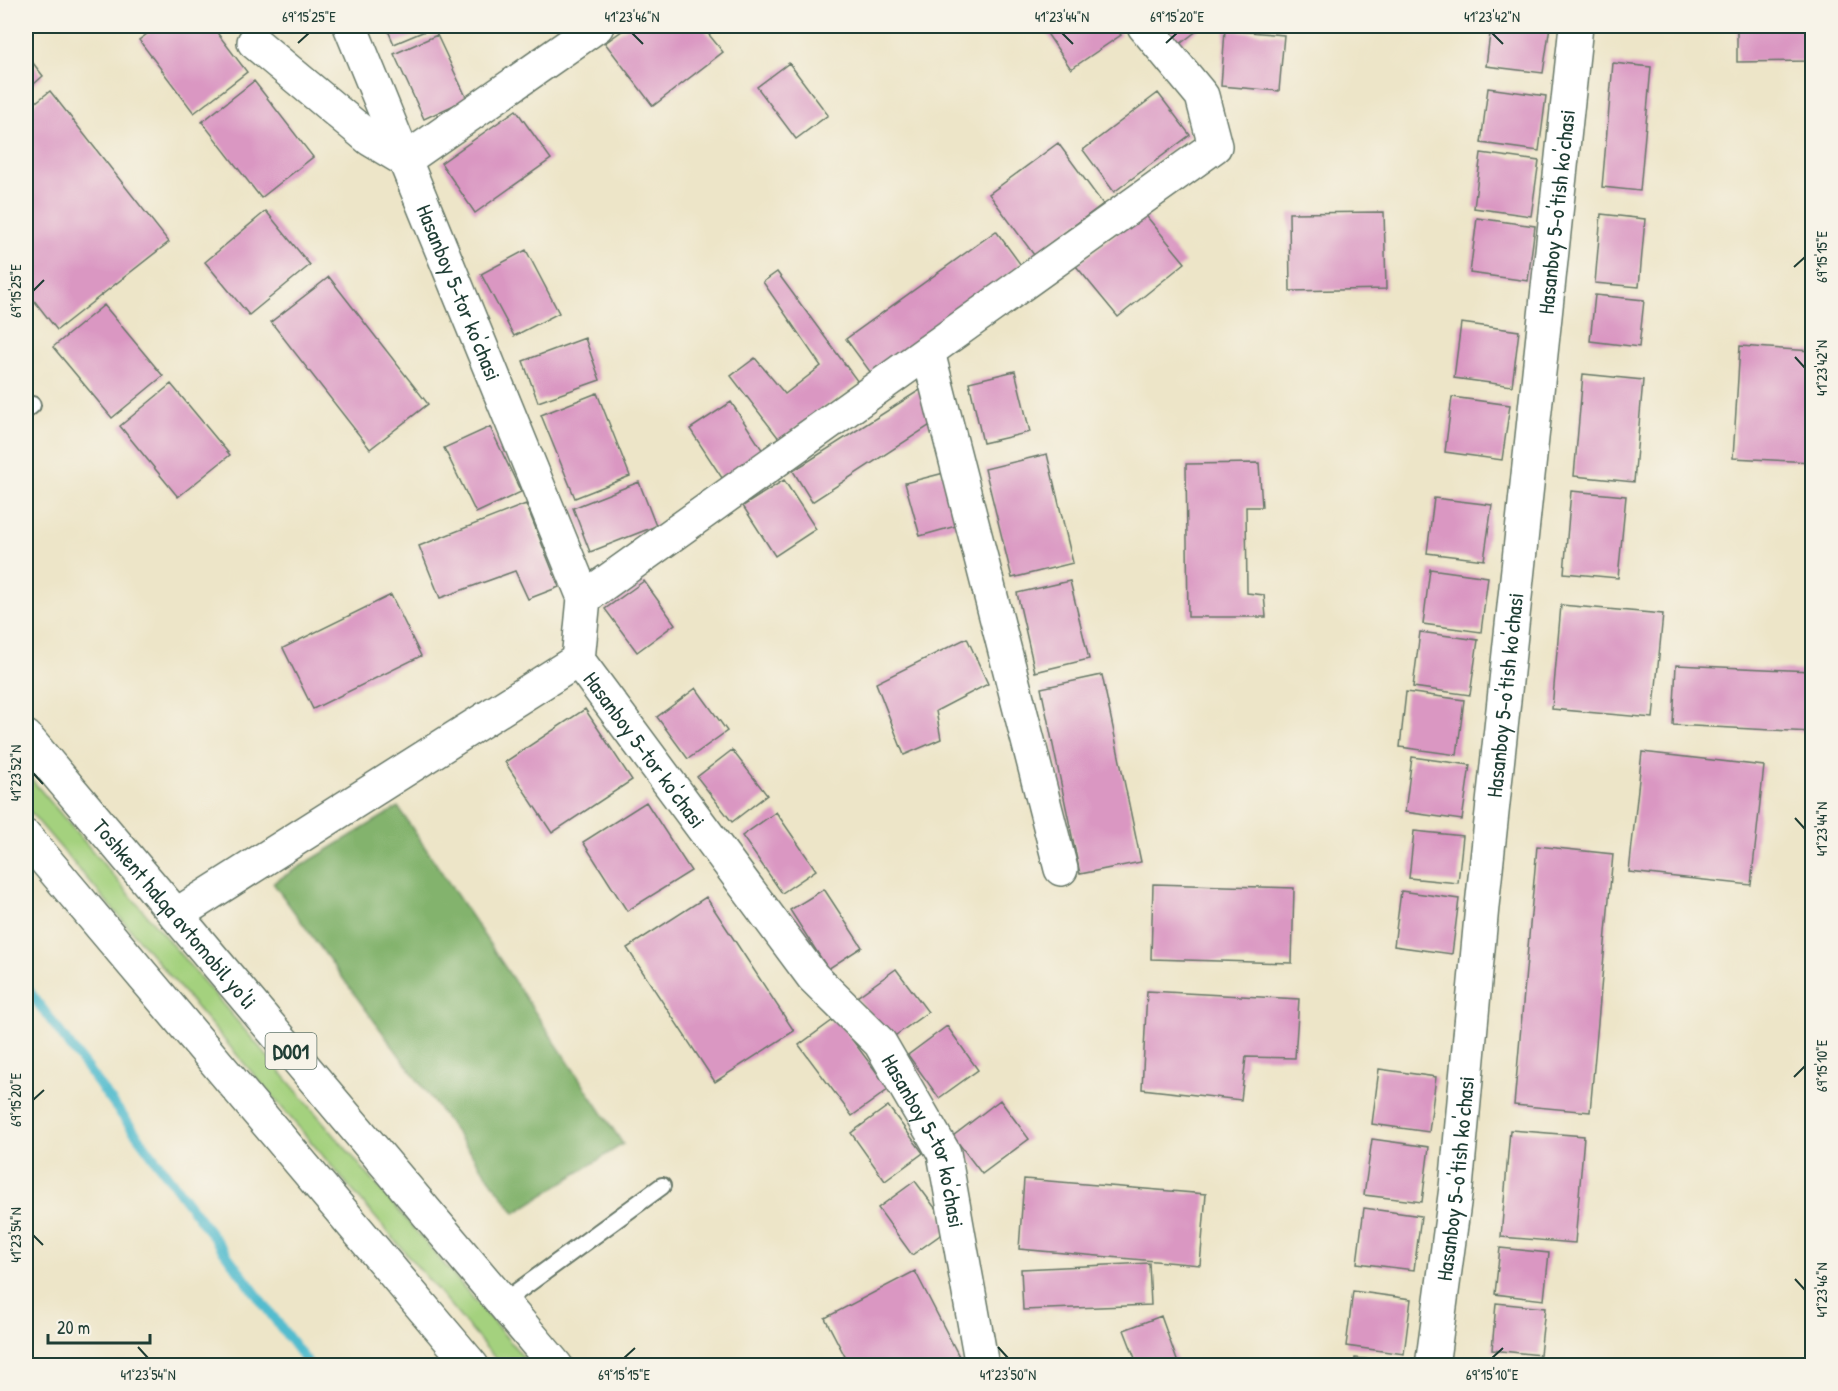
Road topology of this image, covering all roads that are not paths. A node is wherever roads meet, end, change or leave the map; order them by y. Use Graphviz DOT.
graph roads {
  1 [pos="350,26"];
  2 [pos="597,26"];
  3 [pos="1144,26"];
  4 [pos="1576,26"];
  5 [pos="257,31"];
  6 [pos="405,160"];
  7 [pos="928,352"];
  8 [pos="584,598"];
  9 [pos="578,660"];
  10 [pos="26,737"];
  11 [pos="26,837"];
  12 [pos="1061,869"];
  13 [pos="176,915"];
  14 [pos="662,1186"];
  15 [pos="503,1302"];
  16 [pos="472,1365"];
  17 [pos="556,1365"];
  18 [pos="982,1365"];
  19 [pos="1431,1365"];
  1 -- 6 [label="main road, Hasanboy 5-tor ko'chasi"];
  2 -- 6 [label="main road"];
  3 -- 7 [label="main road"];
  4 -- 19 [label="main road, Hasanboy 5-o'tish ko'chasi"];
  5 -- 6 [label="main road"];
  6 -- 8 [label="main road, Hasanboy 5-tor ko'chasi"];
  7 -- 8 [label="main road"];
  7 -- 12 [label="main road"];
  8 -- 9 [label="main road, Hasanboy 5-tor ko'chasi"];
  9 -- 13 [label="main road"];
  9 -- 18 [label="main road, Hasanboy 5-tor ko'chasi"];
  10 -- 13 [label="main road, Toshkent halqa avtomobil yo'li / D001"];
  11 -- 16 [label="main road"];
  13 -- 15 [label="main road, Toshkent halqa avtomobil yo'li / D001"];
  14 -- 15 [label="lane"];
  15 -- 17 [label="main road, Toshkent halqa avtomobil yo'li / D001"];
}
